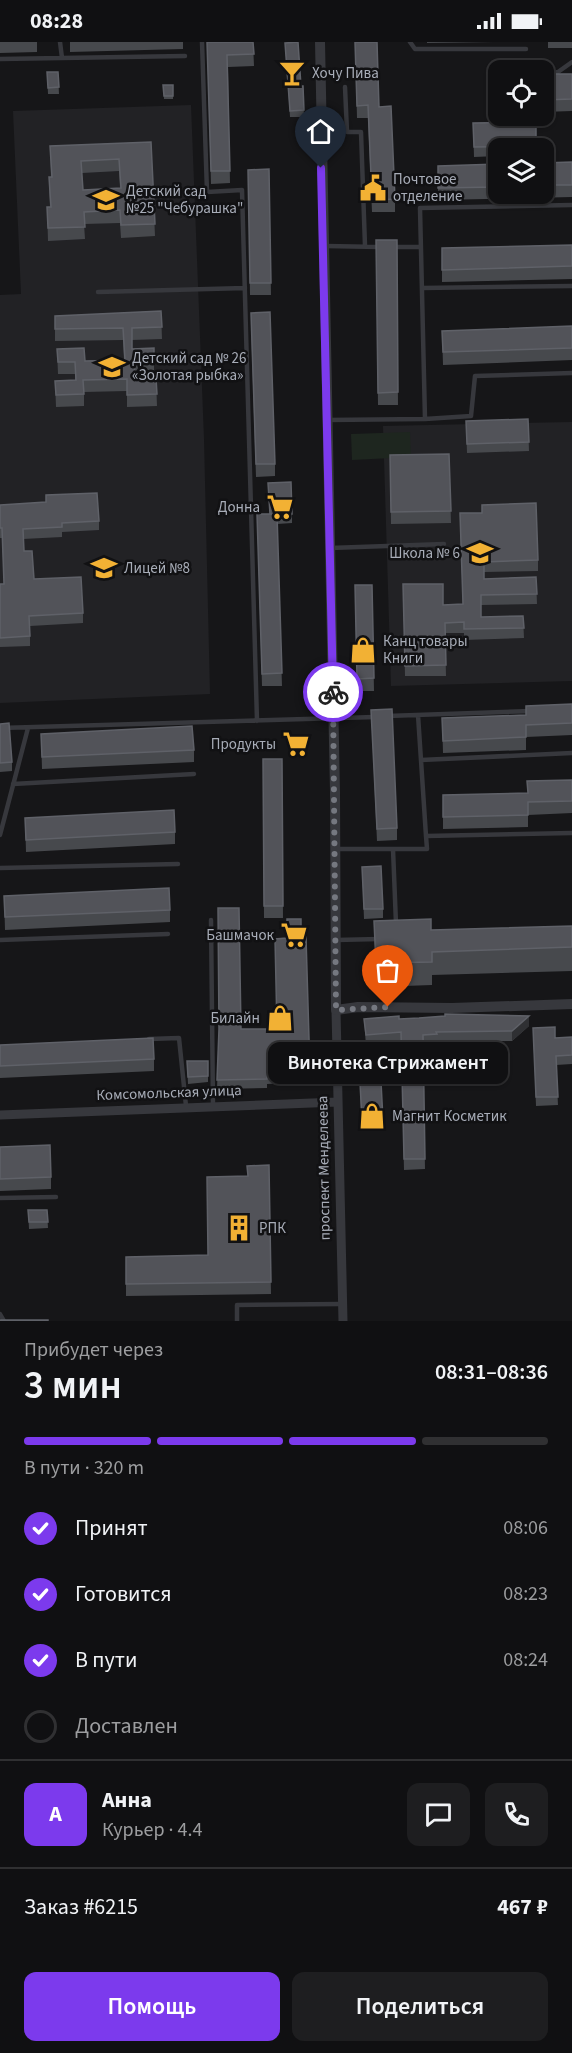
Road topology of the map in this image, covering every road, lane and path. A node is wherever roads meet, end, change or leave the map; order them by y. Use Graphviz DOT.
graph roads {
  1 [pos="60,42"];
  2 [pos="202,42"];
  3 [pos="320,42"];
  4 [pos="410,42"];
  5 [pos="526,49"];
  6 [pos="185,56"];
  7 [pos="62,58"];
  8 [pos="0,59"];
  9 [pos="572,62"];
  10 [pos="554,73"];
  11 [pos="345,87"];
  12 [pos="572,205"];
  13 [pos="323,246"];
  14 [pos="365,246"];
  15 [pos="421,247"];
  16 [pos="572,286"];
  17 [pos="245,288"];
  18 [pos="422,288"];
  19 [pos="98,292"];
  20 [pos="572,373"];
  21 [pos="425,419"];
  22 [pos="327,420"];
  23 [pos="444,544"];
  24 [pos="330,548"];
  25 [pos="537,711"];
  26 [pos="418,715"];
  27 [pos="333,719"];
  28 [pos="257,721"];
  29 [pos="0,728"];
  30 [pos="28,728"];
  31 [pos="572,753"];
  32 [pos="422,760"];
  33 [pos="194,774"];
  34 [pos="14,784"];
  35 [pos="572,833"];
  36 [pos="0,835"];
  37 [pos="426,836"];
  38 [pos="335,849"];
  39 [pos="393,849"];
  40 [pos="178,864"];
  41 [pos="0,868"];
  42 [pos="211,920"];
  43 [pos="168,934"];
  44 [pos="397,936"];
  45 [pos="386,939"];
  46 [pos="0,940"];
  47 [pos="336,940"];
  48 [pos="572,1004"];
  49 [pos="336,1010"];
  50 [pos="143,1040"];
  51 [pos="338,1102"];
  52 [pos="186,1106"];
  53 [pos="213,1106"];
  54 [pos="0,1115"];
  55 [pos="56,1197"];
  56 [pos="0,1198"];
  57 [pos="341,1304"];
  58 [pos="0,1314"];
  59 [pos="4,1321"];
  60 [pos="237,1321"];
  61 [pos="343,1321"];
  1 -- 7 [label="lane"];
  2 -- 17 [label="lane"];
  3 -- 13 [label="street, проспект Менделеева"];
  4 -- 5 [label="lane"];
  6 -- 7 [label="lane"];
  7 -- 8 [label="lane"];
  9 -- 10 [label="lane"];
  11 -- 14 [label="lane"];
  12 -- 15 [label="lane"];
  13 -- 14 [label="lane"];
  13 -- 22 [label="street, проспект Менделеева"];
  14 -- 15 [label="lane"];
  15 -- 18 [label="lane"];
  16 -- 18 [label="lane"];
  17 -- 19 [label="lane"];
  17 -- 28 [label="lane"];
  18 -- 21 [label="lane"];
  20 -- 21 [label="lane"];
  21 -- 22 [label="lane"];
  22 -- 24 [label="street, проспект Менделеева"];
  23 -- 24 [label="lane"];
  24 -- 27 [label="street, проспект Менделеева"];
  25 -- 26 [label="lane"];
  26 -- 27 [label="lane"];
  26 -- 32 [label="lane"];
  27 -- 28 [label="lane"];
  27 -- 38 [label="street, проспект Менделеева"];
  28 -- 30 [label="lane"];
  29 -- 30 [label="lane"];
  30 -- 34 [label="lane"];
  31 -- 32 [label="lane"];
  32 -- 37 [label="lane"];
  33 -- 34 [label="lane"];
  34 -- 36 [label="lane"];
  35 -- 37 [label="lane"];
  37 -- 39 [label="lane"];
  38 -- 39 [label="lane"];
  38 -- 47 [label="street, проспект Менделеева"];
  39 -- 44 [label="lane"];
  40 -- 41 [label="lane"];
  42 -- 53 [label="lane"];
  43 -- 46 [label="lane"];
  45 -- 47 [label="lane"];
  47 -- 49 [label="street, проспект Менделеева"];
  48 -- 49 [label="street"];
  49 -- 51 [label="street, проспект Менделеева"];
  50 -- 52 [label="lane"];
  51 -- 53 [label="street, Комсомольская улица"];
  51 -- 57 [label="street, проспект Менделеева"];
  52 -- 53 [label="street, Комсомольская улица"];
  52 -- 54 [label="street, Комсомольская улица"];
  55 -- 56 [label="lane"];
  57 -- 60 [label="lane"];
  57 -- 61 [label="street, проспект Менделеева"];
  58 -- 59 [label="lane"];
}
